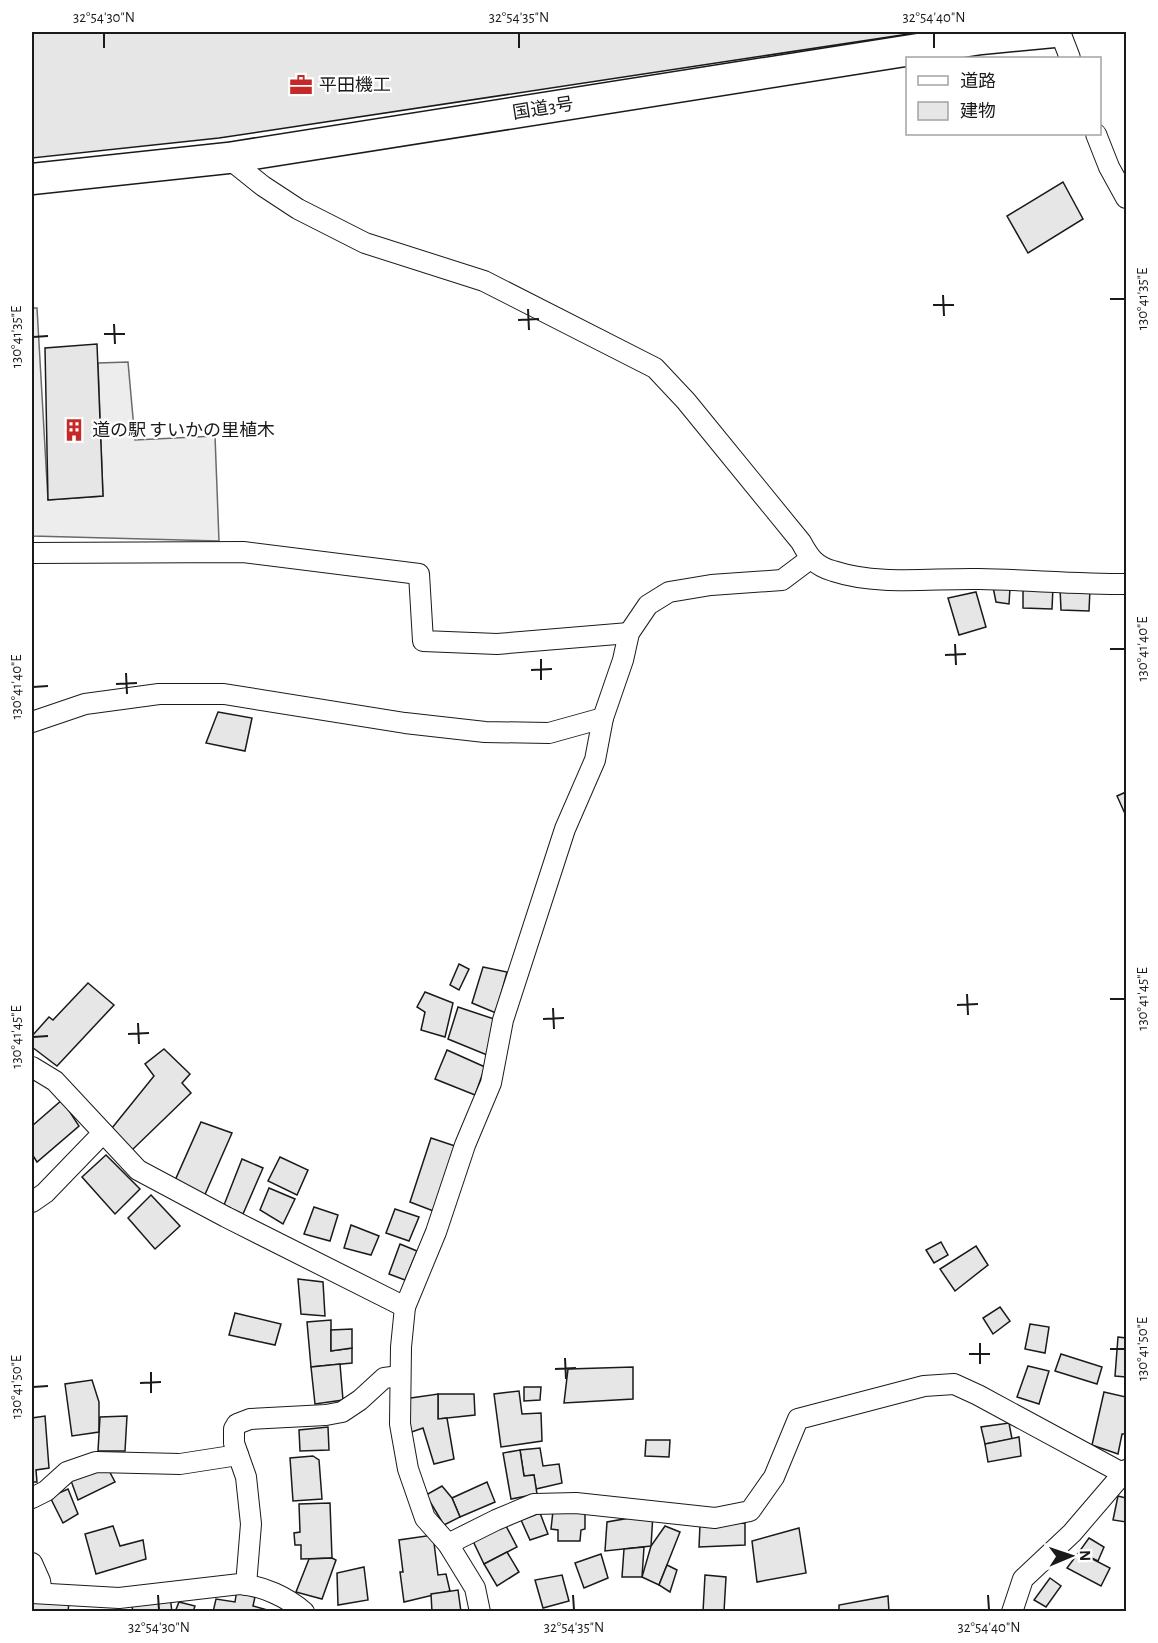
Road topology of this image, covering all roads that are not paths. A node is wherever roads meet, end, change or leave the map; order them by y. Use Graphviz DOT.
graph roads {
  1 [pos="1054,32"];
  2 [pos="1060,32"];
  3 [pos="1070,57"];
  4 [pos="1096,135"];
  5 [pos="228,158"];
  6 [pos="32,179"];
  7 [pos="1126,198"];
  8 [pos="32,553"];
  9 [pos="810,559"];
  10 [pos="1126,584"];
  11 [pos="629,633"];
  12 [pos="603,718"];
  13 [pos="32,722"];
  14 [pos="32,1067"];
  15 [pos="103,1133"];
  16 [pos="32,1203"];
  17 [pos="405,1307"];
  18 [pos="400,1376"];
  19 [pos="238,1455"];
  20 [pos="1125,1472"];
  21 [pos="32,1498"];
  22 [pos="448,1544"];
  23 [pos="32,1563"];
  24 [pos="246,1585"];
  25 [pos="37,1593"];
  26 [pos="304,1611"];
  27 [pos="480,1611"];
  28 [pos="1012,1611"];
  1 -- 5 [label="highway, 国道3号"];
  2 -- 3 [label="street"];
  4 -- 7 [label="street"];
  5 -- 6 [label="highway, 国道3号"];
  5 -- 9 [label="street"];
  8 -- 11 [label="street"];
  9 -- 10 [label="street"];
  9 -- 11 [label="street"];
  11 -- 12 [label="street"];
  12 -- 13 [label="street"];
  12 -- 17 [label="street"];
  14 -- 15 [label="street"];
  15 -- 16 [label="street"];
  15 -- 17 [label="street"];
  17 -- 18 [label="street"];
  18 -- 19 [label="street"];
  18 -- 22 [label="street"];
  19 -- 21 [label="street"];
  19 -- 24 [label="street"];
  20 -- 22 [label="street"];
  20 -- 28 [label="street"];
  22 -- 27 [label="street"];
  23 -- 25 [label="street"];
  24 -- 25 [label="street"];
  24 -- 26 [label="street"];
}
